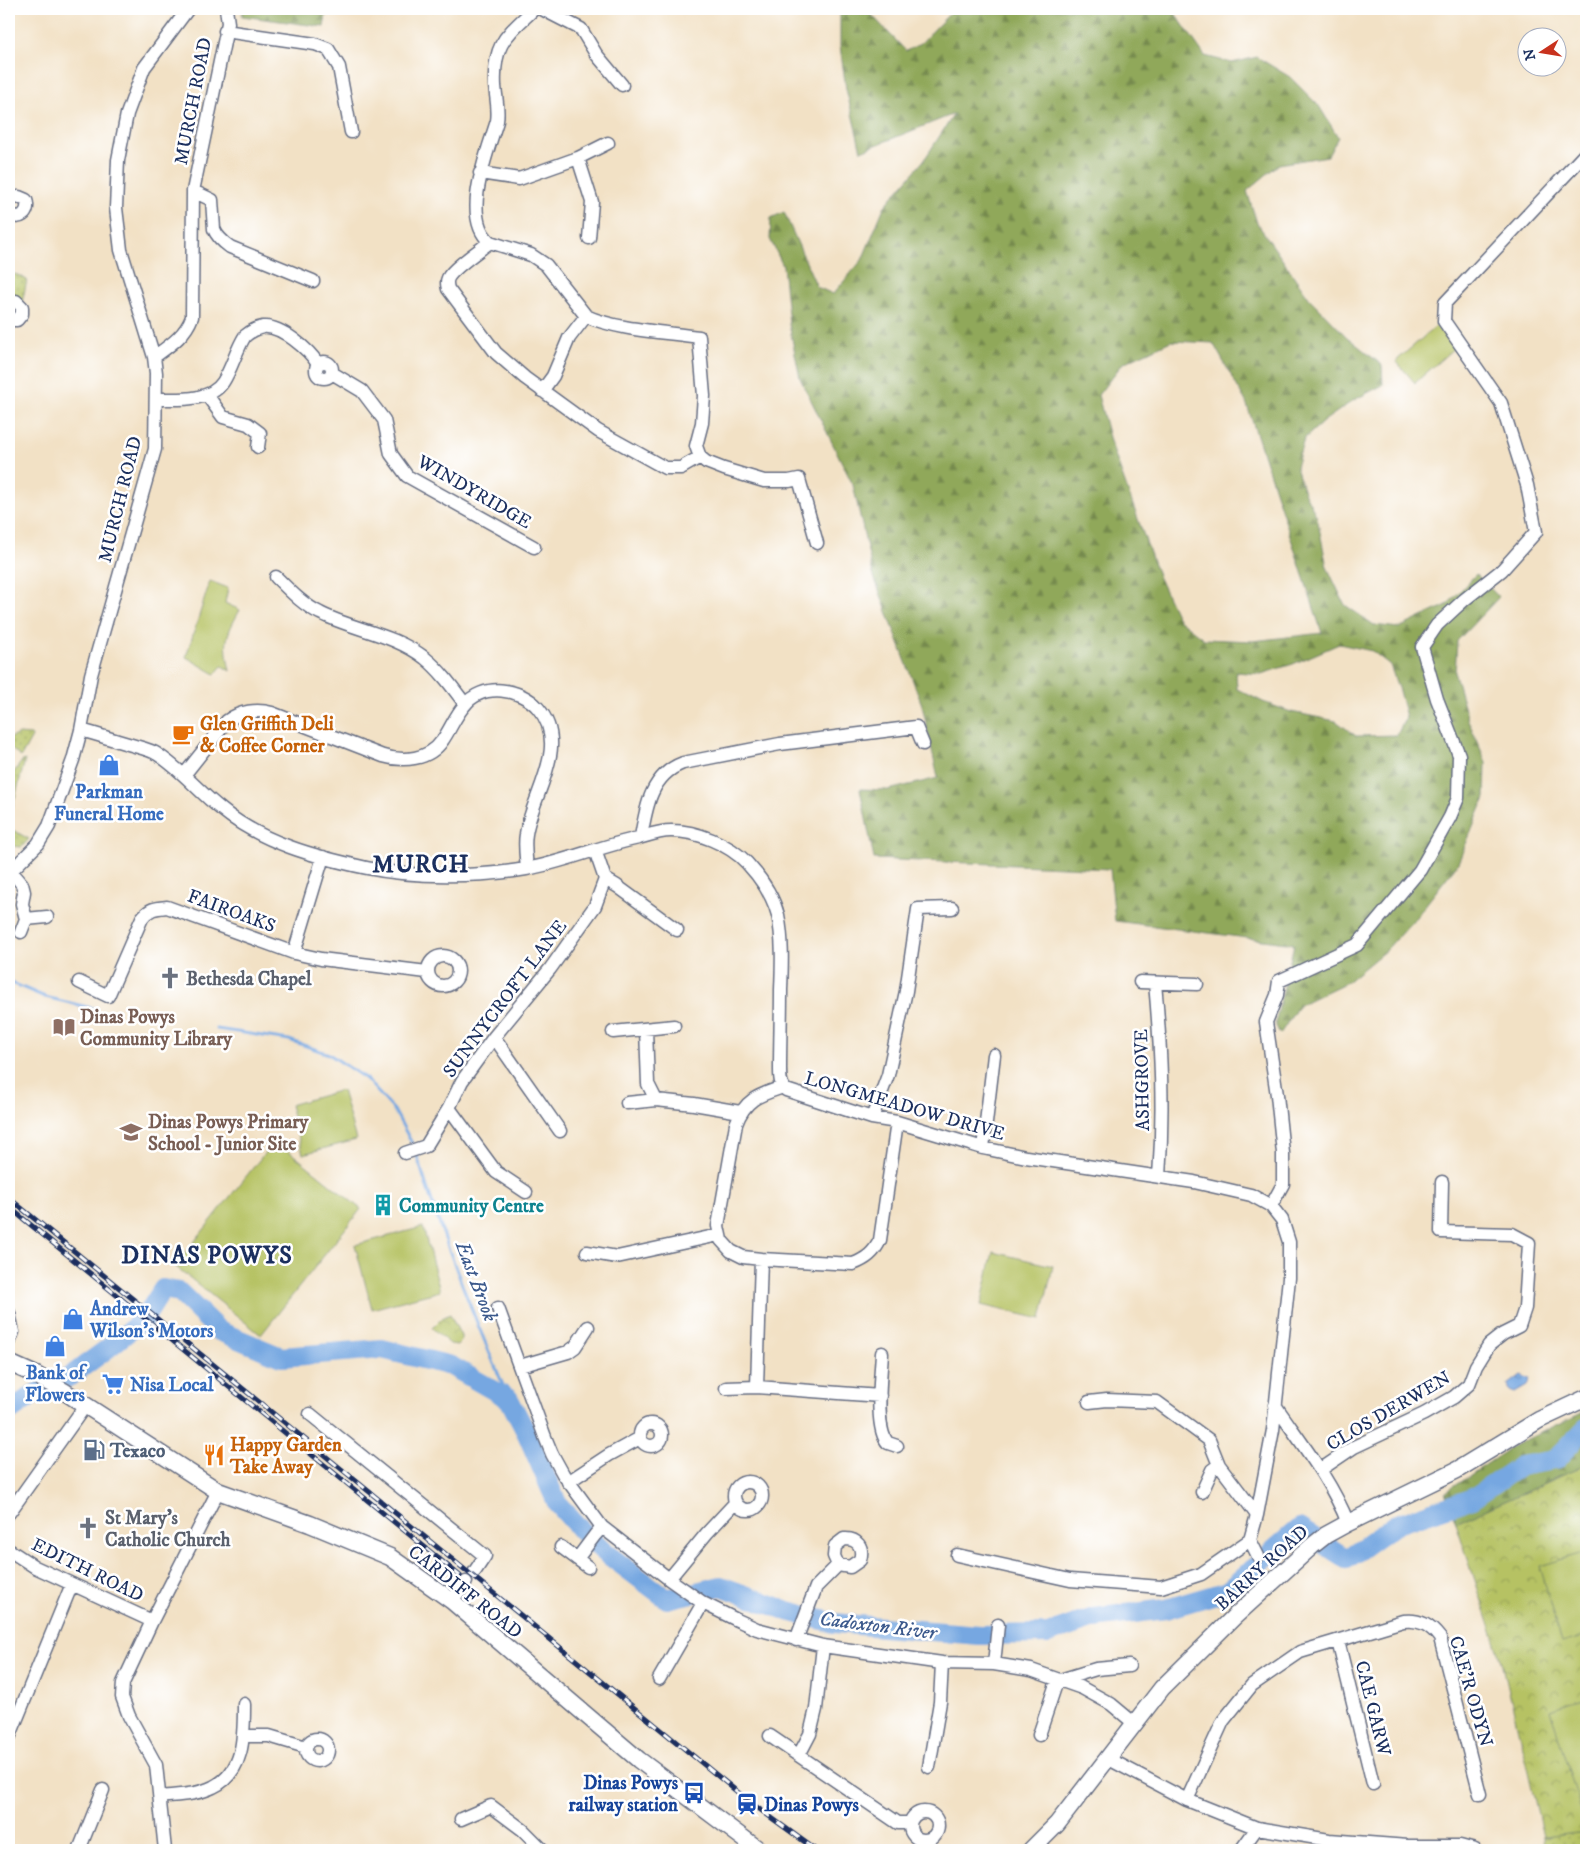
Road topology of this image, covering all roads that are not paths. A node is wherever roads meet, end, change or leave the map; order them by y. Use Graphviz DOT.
graph roads {
  1 [pos="188,9"];
  2 [pos="226,9"];
  3 [pos="534,9"];
  4 [pos="542,9"];
  5 [pos="225,31"];
  6 [pos="622,85"];
  7 [pos="351,132"];
  8 [pos="608,143"];
  9 [pos="1586,153"];
  10 [pos="578,158"];
  11 [pos="480,173"];
  12 [pos="193,191"];
  13 [pos="9,202"];
  14 [pos="9,212"];
  15 [pos="589,238"];
  16 [pos="490,242"];
  17 [pos="313,281"];
  18 [pos="9,302"];
  19 [pos="586,316"];
  20 [pos="9,320"];
  21 [pos="154,357"];
  22 [pos="542,391"];
  23 [pos="207,395"];
  24 [pos="156,399"];
  25 [pos="258,447"];
  26 [pos="700,457"];
  27 [pos="817,543"];
  28 [pos="534,547"];
  29 [pos="276,577"];
  30 [pos="465,704"];
  31 [pos="81,730"];
  32 [pos="923,744"];
  33 [pos="184,775"];
  34 [pos="641,837"];
  35 [pos="594,850"];
  36 [pos="323,857"];
  37 [pos="527,868"];
  38 [pos="10,872"];
  39 [pos="605,879"];
  40 [pos="952,908"];
  41 [pos="47,918"];
  42 [pos="26,919"];
  43 [pos="677,930"];
  44 [pos="21,932"];
  45 [pos="294,952"];
  46 [pos="427,972"];
  47 [pos="79,982"];
  48 [pos="1140,982"];
  49 [pos="1154,983"];
  50 [pos="1197,984"];
  51 [pos="674,1026"];
  52 [pos="646,1029"];
  53 [pos="613,1032"];
  54 [pos="494,1037"];
  55 [pos="994,1056"];
  56 [pos="783,1088"];
  57 [pos="656,1100"];
  58 [pos="627,1103"];
  59 [pos="449,1108"];
  60 [pos="740,1112"];
  61 [pos="872,1118"];
  62 [pos="897,1122"];
  63 [pos="560,1131"];
  64 [pos="983,1148"];
  65 [pos="405,1153"];
  66 [pos="1159,1177"];
  67 [pos="1442,1182"];
  68 [pos="526,1192"];
  69 [pos="1271,1206"];
  70 [pos="719,1235"];
  71 [pos="587,1252"];
  72 [pos="761,1259"];
  73 [pos="498,1308"];
  74 [pos="9,1313"];
  75 [pos="588,1327"];
  76 [pos="9,1343"];
  77 [pos="882,1353"];
  78 [pos="9,1363"];
  79 [pos="520,1366"];
  80 [pos="756,1387"];
  81 [pos="726,1388"];
  82 [pos="880,1396"];
  83 [pos="1586,1398"];
  84 [pos="1089,1402"];
  85 [pos="1275,1405"];
  86 [pos="85,1406"];
  87 [pos="310,1414"];
  88 [pos="640,1438"];
  89 [pos="897,1446"];
  90 [pos="1219,1465"];
  91 [pos="1320,1470"];
  92 [pos="568,1482"];
  93 [pos="218,1491"];
  94 [pos="1202,1492"];
  95 [pos="735,1503"];
  96 [pos="9,1513"];
  97 [pos="1257,1515"];
  98 [pos="1348,1523"];
  99 [pos="599,1531"];
  100 [pos="1250,1540"];
  101 [pos="561,1548"];
  102 [pos="9,1550"];
  103 [pos="957,1556"];
  104 [pos="1258,1556"];
  105 [pos="577,1559"];
  106 [pos="838,1565"];
  107 [pos="588,1567"];
  108 [pos="475,1571"];
  109 [pos="669,1579"];
  110 [pos="466,1582"];
  111 [pos="72,1584"];
  112 [pos="452,1601"];
  113 [pos="703,1603"];
  114 [pos="152,1621"];
  115 [pos="998,1624"];
  116 [pos="796,1640"];
  117 [pos="1338,1641"];
  118 [pos="823,1646"];
  119 [pos="942,1663"];
  120 [pos="994,1664"];
  121 [pos="1129,1666"];
  122 [pos="659,1679"];
  123 [pos="1057,1681"];
  124 [pos="244,1704"];
  125 [pos="1136,1724"];
  126 [pos="1039,1735"];
  127 [pos="244,1736"];
  128 [pos="770,1736"];
  129 [pos="9,1738"];
  130 [pos="306,1747"];
  131 [pos="799,1755"];
  132 [pos="1106,1758"];
  133 [pos="930,1768"];
  134 [pos="1373,1784"];
  135 [pos="103,1790"];
  136 [pos="1480,1794"];
  137 [pos="160,1797"];
  138 [pos="1186,1800"];
  139 [pos="461,1819"];
  140 [pos="910,1823"];
  141 [pos="1257,1828"];
  142 [pos="79,1850"];
  143 [pos="165,1850"];
  144 [pos="543,1850"];
  145 [pos="759,1850"];
  146 [pos="1031,1850"];
  147 [pos="1241,1850"];
  148 [pos="1475,1850"];
  1 -- 21 [label="street"];
  2 -- 5 [label="street, MURCH ROAD"];
  3 -- 11 [label="street"];
  4 -- 6 [label="street"];
  5 -- 7 [label="street"];
  5 -- 12 [label="street, MURCH ROAD"];
  8 -- 10 [label="street"];
  9 -- 69 [label="street"];
  10 -- 11 [label="street"];
  10 -- 15 [label="street"];
  11 -- 16 [label="street"];
  12 -- 17 [label="street"];
  12 -- 21 [label="street, MURCH ROAD"];
  13 -- 14 [label="street"];
  16 -- 19 [label="street"];
  16 -- 22 [label="street"];
  18 -- 20 [label="street"];
  19 -- 22 [label="street"];
  19 -- 26 [label="street"];
  21 -- 24 [label="street, MURCH ROAD"];
  22 -- 26 [label="street"];
  23 -- 24 [label="street"];
  23 -- 25 [label="street"];
  23 -- 28 [label="street, WINDYRIDGE"];
  24 -- 31 [label="street, MURCH ROAD"];
  26 -- 27 [label="street"];
  29 -- 30 [label="street"];
  30 -- 33 [label="street"];
  30 -- 37 [label="street"];
  31 -- 33 [label="street, LONGMEADOW DRIVE"];
  31 -- 38 [label="street, MURCH ROAD"];
  32 -- 34 [label="street"];
  33 -- 36 [label="street, LONGMEADOW DRIVE"];
  34 -- 35 [label="street, LONGMEADOW DRIVE"];
  34 -- 56 [label="street, LONGMEADOW DRIVE"];
  35 -- 37 [label="street, LONGMEADOW DRIVE"];
  35 -- 39 [label="street"];
  36 -- 37 [label="street, LONGMEADOW DRIVE"];
  36 -- 45 [label="street"];
  38 -- 42 [label="street"];
  39 -- 43 [label="street"];
  39 -- 54 [label="street, SUNNYCROFT LANE"];
  40 -- 61 [label="street"];
  41 -- 42 [label="street"];
  42 -- 44 [label="street"];
  45 -- 46 [label="street, FAIROAKS"];
  45 -- 47 [label="street, FAIROAKS"];
  48 -- 49 [label="street"];
  49 -- 50 [label="street"];
  49 -- 66 [label="street, ASHGROVE"];
  51 -- 52 [label="street"];
  52 -- 53 [label="street"];
  52 -- 57 [label="street"];
  54 -- 59 [label="street, SUNNYCROFT LANE"];
  54 -- 63 [label="street"];
  55 -- 64 [label="street"];
  56 -- 60 [label="street"];
  56 -- 61 [label="street, LONGMEADOW DRIVE"];
  57 -- 58 [label="street"];
  57 -- 60 [label="street"];
  59 -- 65 [label="street, SUNNYCROFT LANE"];
  59 -- 68 [label="street"];
  60 -- 70 [label="street"];
  61 -- 62 [label="street, LONGMEADOW DRIVE"];
  62 -- 64 [label="street, LONGMEADOW DRIVE"];
  62 -- 72 [label="street"];
  64 -- 66 [label="street, LONGMEADOW DRIVE"];
  66 -- 69 [label="street, LONGMEADOW DRIVE"];
  67 -- 91 [label="street, CLOS DERWEN"];
  69 -- 85 [label="street"];
  70 -- 71 [label="street"];
  70 -- 72 [label="street"];
  72 -- 80 [label="street"];
  73 -- 79 [label="street"];
  74 -- 76 [label="street"];
  75 -- 79 [label="street"];
  77 -- 82 [label="street"];
  78 -- 86 [label="main road, CARDIFF ROAD"];
  79 -- 92 [label="street"];
  80 -- 81 [label="street"];
  80 -- 82 [label="street"];
  82 -- 89 [label="street"];
  83 -- 98 [label="main road, BARRY ROAD"];
  84 -- 90 [label="street"];
  85 -- 91 [label="street"];
  85 -- 97 [label="street"];
  86 -- 93 [label="main road, CARDIFF ROAD"];
  86 -- 96 [label="street"];
  87 -- 108 [label="street"];
  88 -- 92 [label="street"];
  90 -- 94 [label="street"];
  90 -- 97 [label="street"];
  91 -- 98 [label="street"];
  92 -- 99 [label="street"];
  93 -- 112 [label="main road, CARDIFF ROAD"];
  93 -- 114 [label="street"];
  95 -- 109 [label="street"];
  97 -- 100 [label="street"];
  98 -- 125 [label="main road, BARRY ROAD"];
  99 -- 105 [label="street"];
  99 -- 109 [label="street"];
  100 -- 103 [label="street"];
  100 -- 104 [label="street"];
  101 -- 105 [label="street"];
  102 -- 111 [label="street, EDITH ROAD"];
  105 -- 107 [label="street"];
  106 -- 116 [label="street"];
  109 -- 113 [label="street"];
  110 -- 112 [label="street"];
  111 -- 114 [label="street, EDITH ROAD"];
  111 -- 129 [label="street"];
  112 -- 145 [label="main road, CARDIFF ROAD"];
  113 -- 116 [label="street"];
  113 -- 122 [label="street"];
  114 -- 137 [label="street"];
  115 -- 120 [label="street"];
  116 -- 118 [label="street"];
  117 -- 134 [label="street, CAE GARW"];
  117 -- 136 [label="street, CAE'R ODYN"];
  117 -- 138 [label="street, CAE'R ODYN"];
  118 -- 119 [label="street"];
  118 -- 131 [label="street"];
  119 -- 120 [label="street"];
  119 -- 133 [label="street"];
  120 -- 123 [label="street"];
  121 -- 123 [label="street"];
  123 -- 125 [label="street"];
  123 -- 126 [label="street"];
  124 -- 127 [label="street"];
  125 -- 132 [label="main road, BARRY ROAD"];
  127 -- 130 [label="street"];
  127 -- 137 [label="street"];
  128 -- 131 [label="street"];
  131 -- 140 [label="street"];
  132 -- 138 [label="street"];
  132 -- 146 [label="main road, BARRY ROAD"];
  135 -- 142 [label="street"];
  137 -- 143 [label="street"];
  138 -- 141 [label="street"];
  139 -- 144 [label="street"];
  141 -- 147 [label="street"];
  141 -- 148 [label="street"];
}
